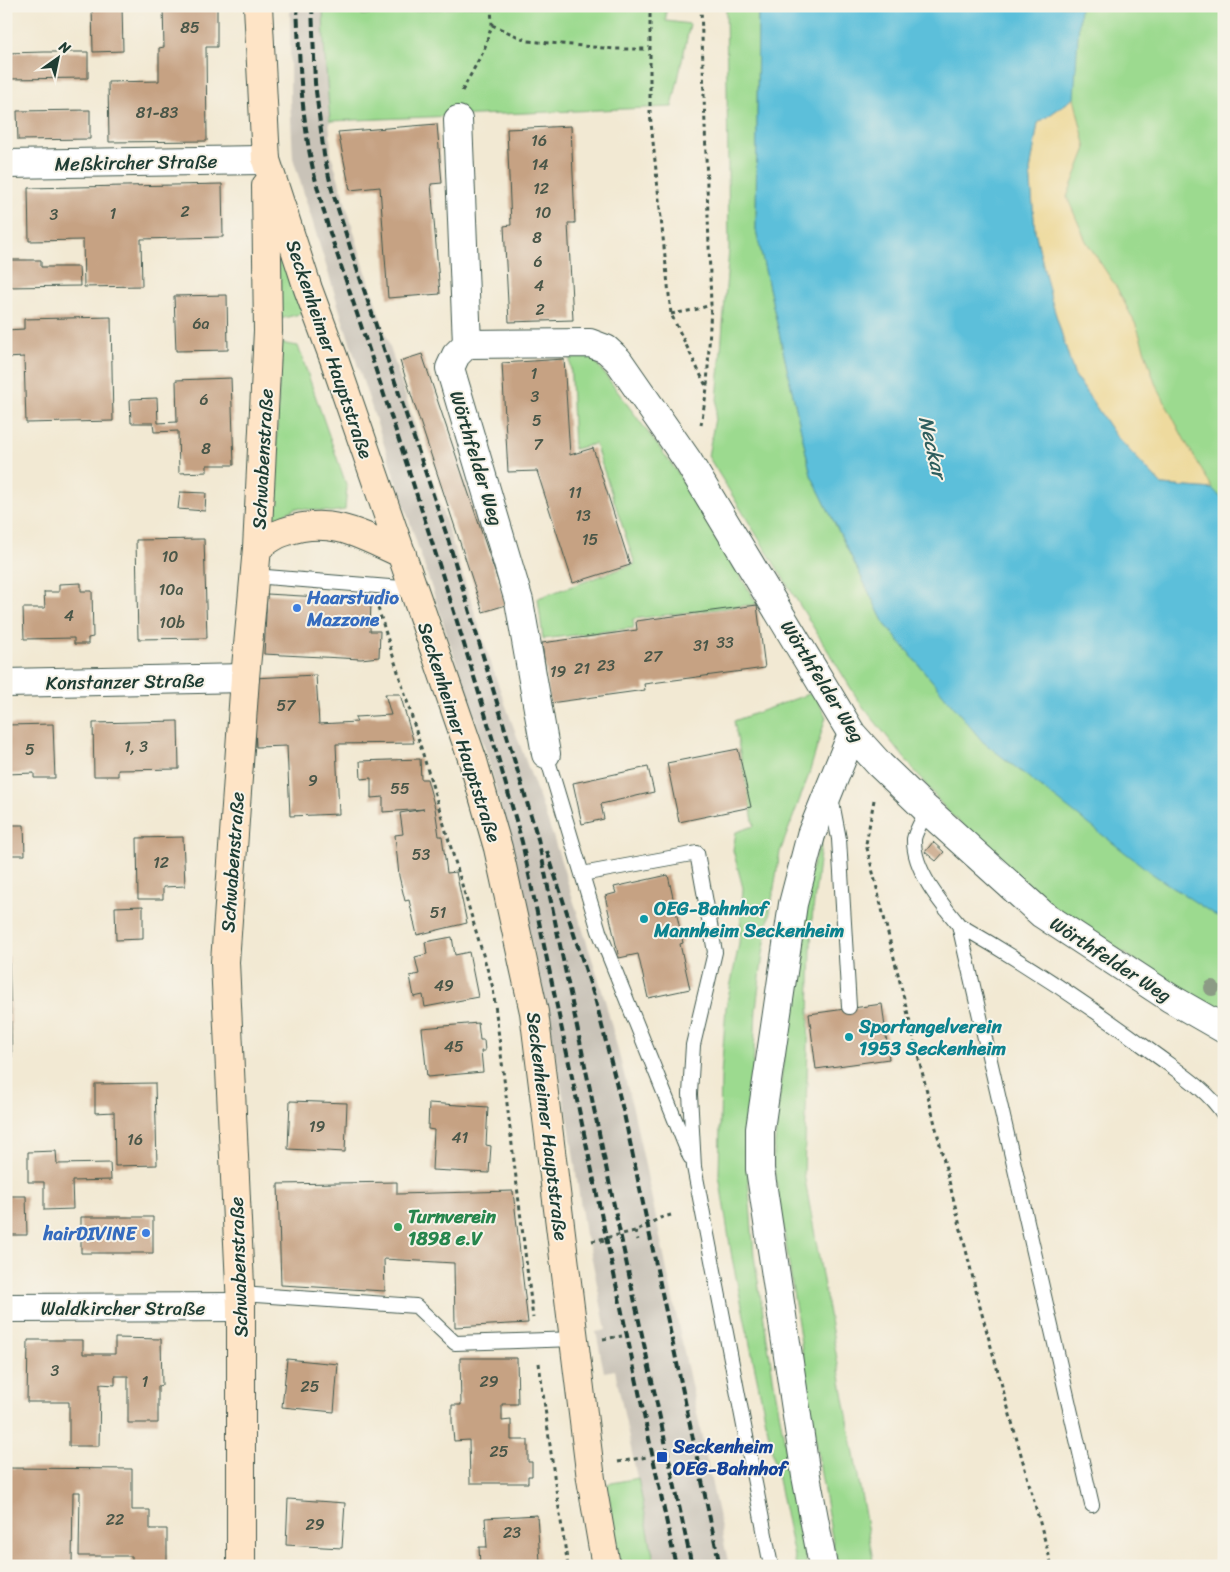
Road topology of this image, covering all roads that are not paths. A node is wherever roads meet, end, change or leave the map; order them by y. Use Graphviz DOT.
graph roads {
  1 [pos="258,6"];
  2 [pos="458,120"];
  3 [pos="266,160"];
  4 [pos="6,164"];
  5 [pos="468,344"];
  6 [pos="257,548"];
  7 [pos="402,554"];
  8 [pos="254,576"];
  9 [pos="414,589"];
  10 [pos="245,678"];
  11 [pos="6,683"];
  12 [pos="852,734"];
  13 [pos="546,754"];
  14 [pos="830,786"];
  15 [pos="927,810"];
  16 [pos="582,874"];
  17 [pos="959,925"];
  18 [pos="850,1007"];
  19 [pos="1224,1029"];
  20 [pos="1224,1115"];
  21 [pos="694,1167"];
  22 [pos="240,1300"];
  23 [pos="6,1308"];
  24 [pos="586,1340"];
  25 [pos="1092,1506"];
  26 [pos="241,1566"];
  27 [pos="606,1566"];
  28 [pos="771,1566"];
  29 [pos="823,1566"];
  1 -- 3 [label="main road, Seckenheimer Hauptstraße"];
  2 -- 5 [label="street"];
  3 -- 4 [label="street, Meßkircher Straße"];
  3 -- 6 [label="main road, Schwabenstraße"];
  3 -- 7 [label="main road, Seckenheimer Hauptstraße"];
  5 -- 12 [label="street, Wörthfelder Weg"];
  5 -- 13 [label="street, Wörthfelder Weg"];
  6 -- 7 [label="main road"];
  6 -- 8 [label="main road, Schwabenstraße"];
  7 -- 9 [label="main road, Seckenheimer Hauptstraße"];
  8 -- 9 [label="lane"];
  8 -- 10 [label="main road, Schwabenstraße"];
  9 -- 24 [label="main road, Seckenheimer Hauptstraße"];
  10 -- 11 [label="street, Konstanzer Straße"];
  10 -- 22 [label="main road, Schwabenstraße"];
  12 -- 14 [label="street"];
  12 -- 15 [label="street, Wörthfelder Weg"];
  13 -- 16 [label="lane"];
  14 -- 18 [label="lane"];
  14 -- 29 [label="street"];
  15 -- 17 [label="lane"];
  15 -- 19 [label="street, Wörthfelder Weg"];
  16 -- 21 [label="lane"];
  16 -- 21 [label="lane"];
  17 -- 20 [label="lane"];
  17 -- 25 [label="lane"];
  21 -- 28 [label="lane"];
  22 -- 23 [label="street, Waldkircher Straße"];
  22 -- 24 [label="lane"];
  22 -- 26 [label="main road, Schwabenstraße"];
  24 -- 27 [label="main road, Seckenheimer Hauptstraße"];
}
